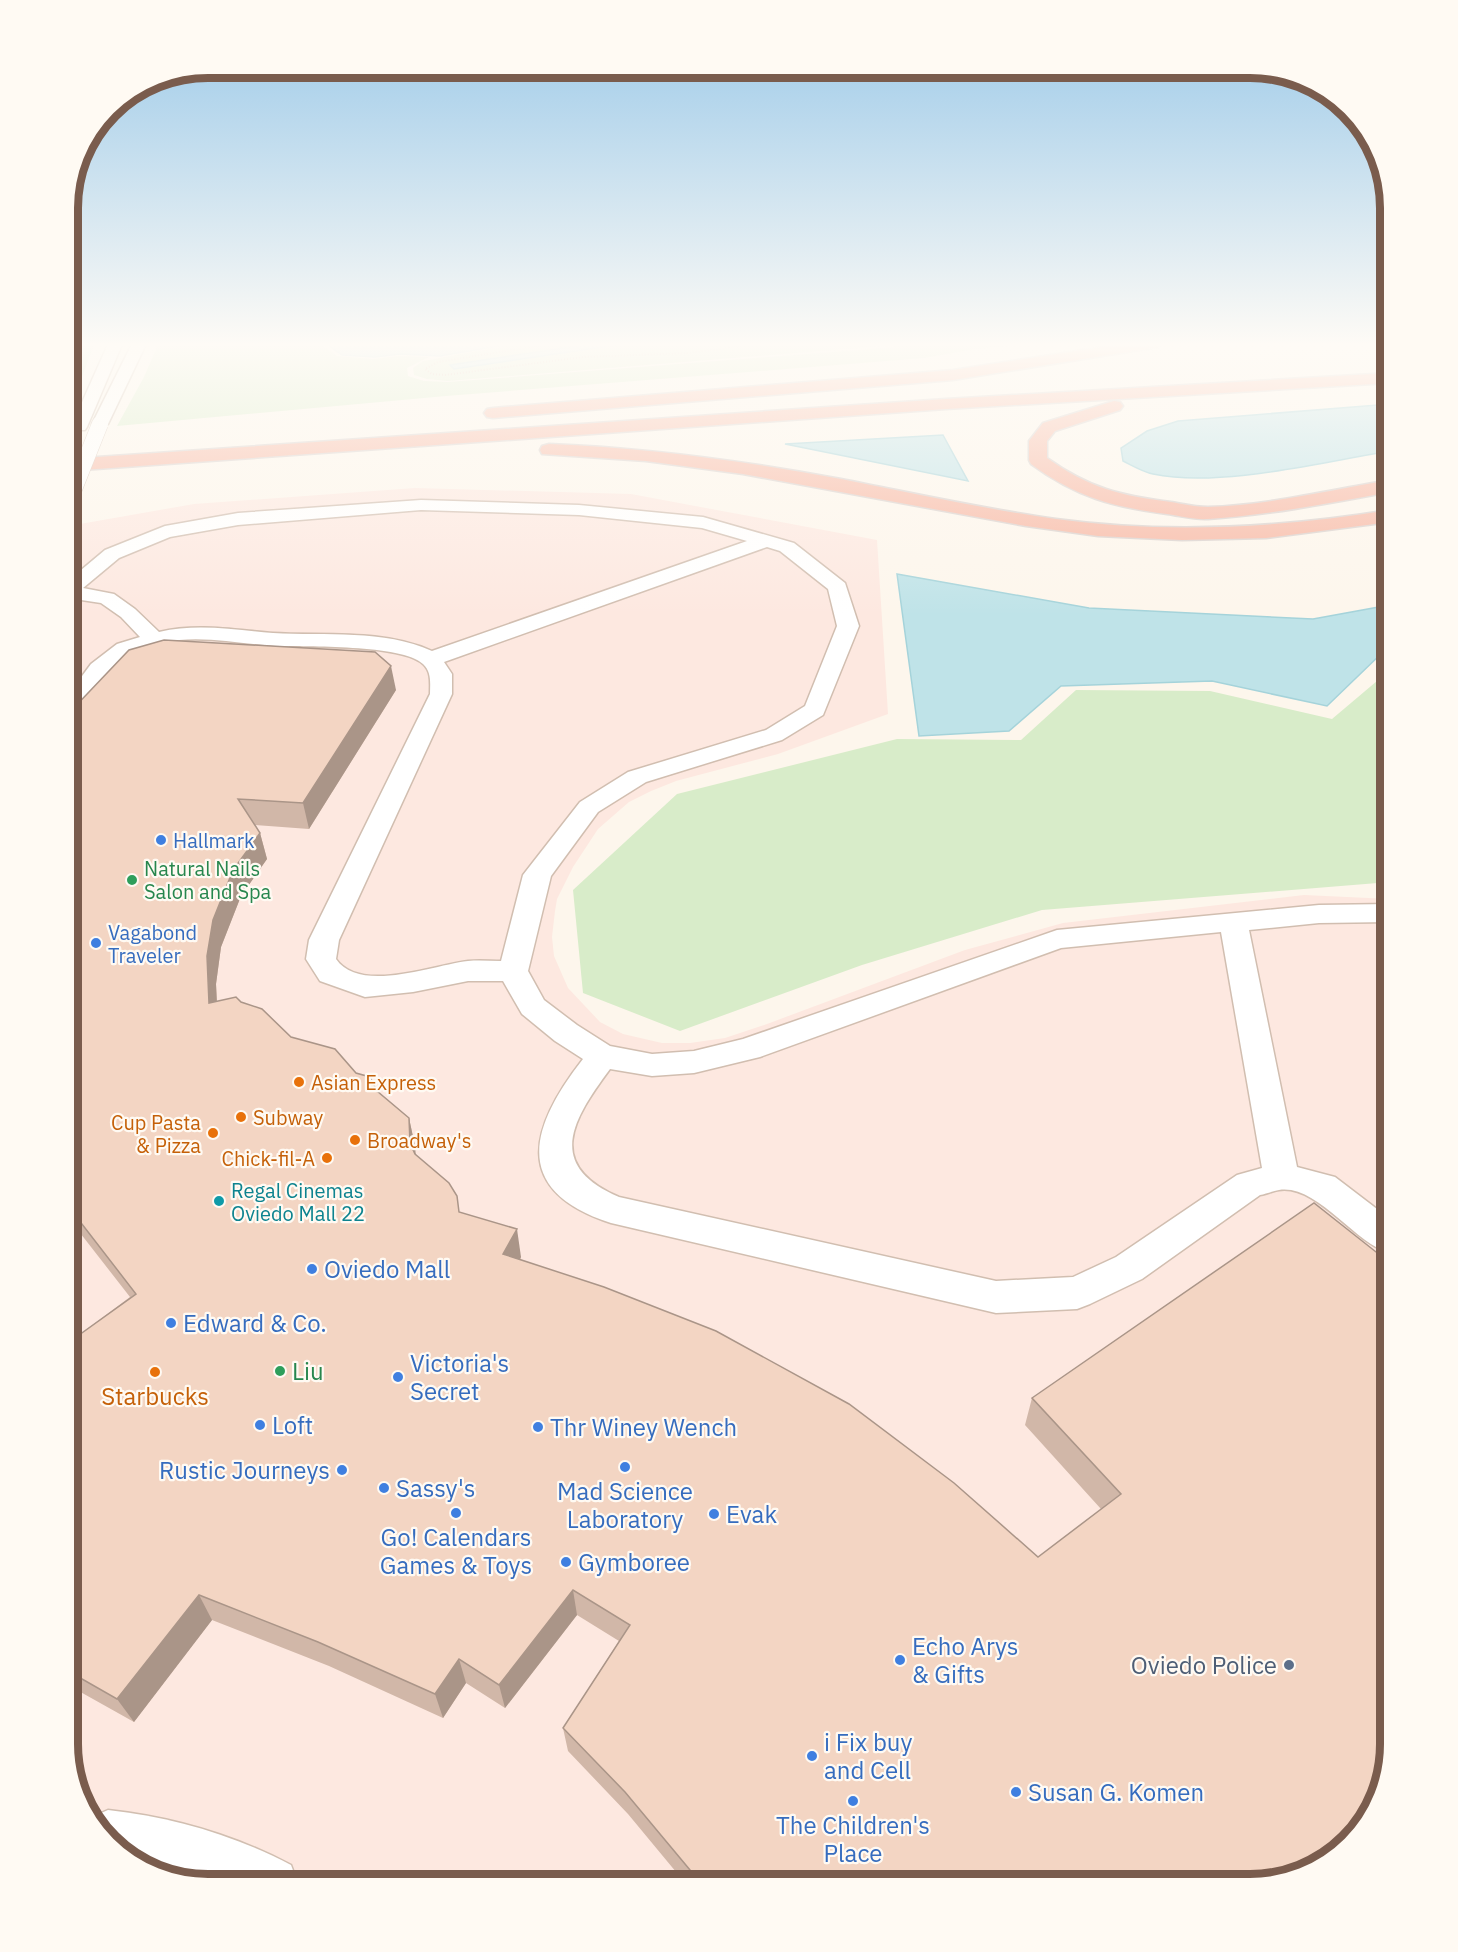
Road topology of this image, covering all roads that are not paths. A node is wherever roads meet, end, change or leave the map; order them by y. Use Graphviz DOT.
graph roads {
  1 [pos="96,433"];
  2 [pos="548,433"];
  3 [pos="1044,433"];
  4 [pos="113,442"];
  5 [pos="78,444"];
  6 [pos="289,452"];
  7 [pos="78,464"];
  8 [pos="78,479"];
  9 [pos="1380,488"];
  10 [pos="1380,517"];
  11 [pos="766,541"];
  12 [pos="78,583"];
  13 [pos="78,594"];
  14 [pos="154,639"];
  15 [pos="431,659"];
  16 [pos="78,697"];
  17 [pos="1380,913"];
  18 [pos="1233,922"];
  19 [pos="513,971"];
  20 [pos="602,1056"];
  21 [pos="1281,1176"];
  22 [pos="1380,1231"];
  23 [pos="118,1838"];
  24 [pos="257,1874"];
  1 -- 8 [label="street, bridge"];
  2 -- 6 [label="highway"];
  3 -- 9 [label="highway"];
  4 -- 5 [label="highway"];
  6 -- 7 [label="highway"];
  6 -- 10 [label="highway"];
  11 -- 12 [label="street"];
  11 -- 15 [label="street"];
  11 -- 19 [label="street"];
  13 -- 14 [label="street"];
  14 -- 15 [label="street"];
  14 -- 16 [label="street"];
  15 -- 19 [label="street"];
  17 -- 18 [label="street"];
  18 -- 20 [label="street"];
  18 -- 21 [label="street"];
  19 -- 20 [label="street"];
  20 -- 21 [label="street"];
  21 -- 22 [label="street"];
  23 -- 24 [label="street"];
}
